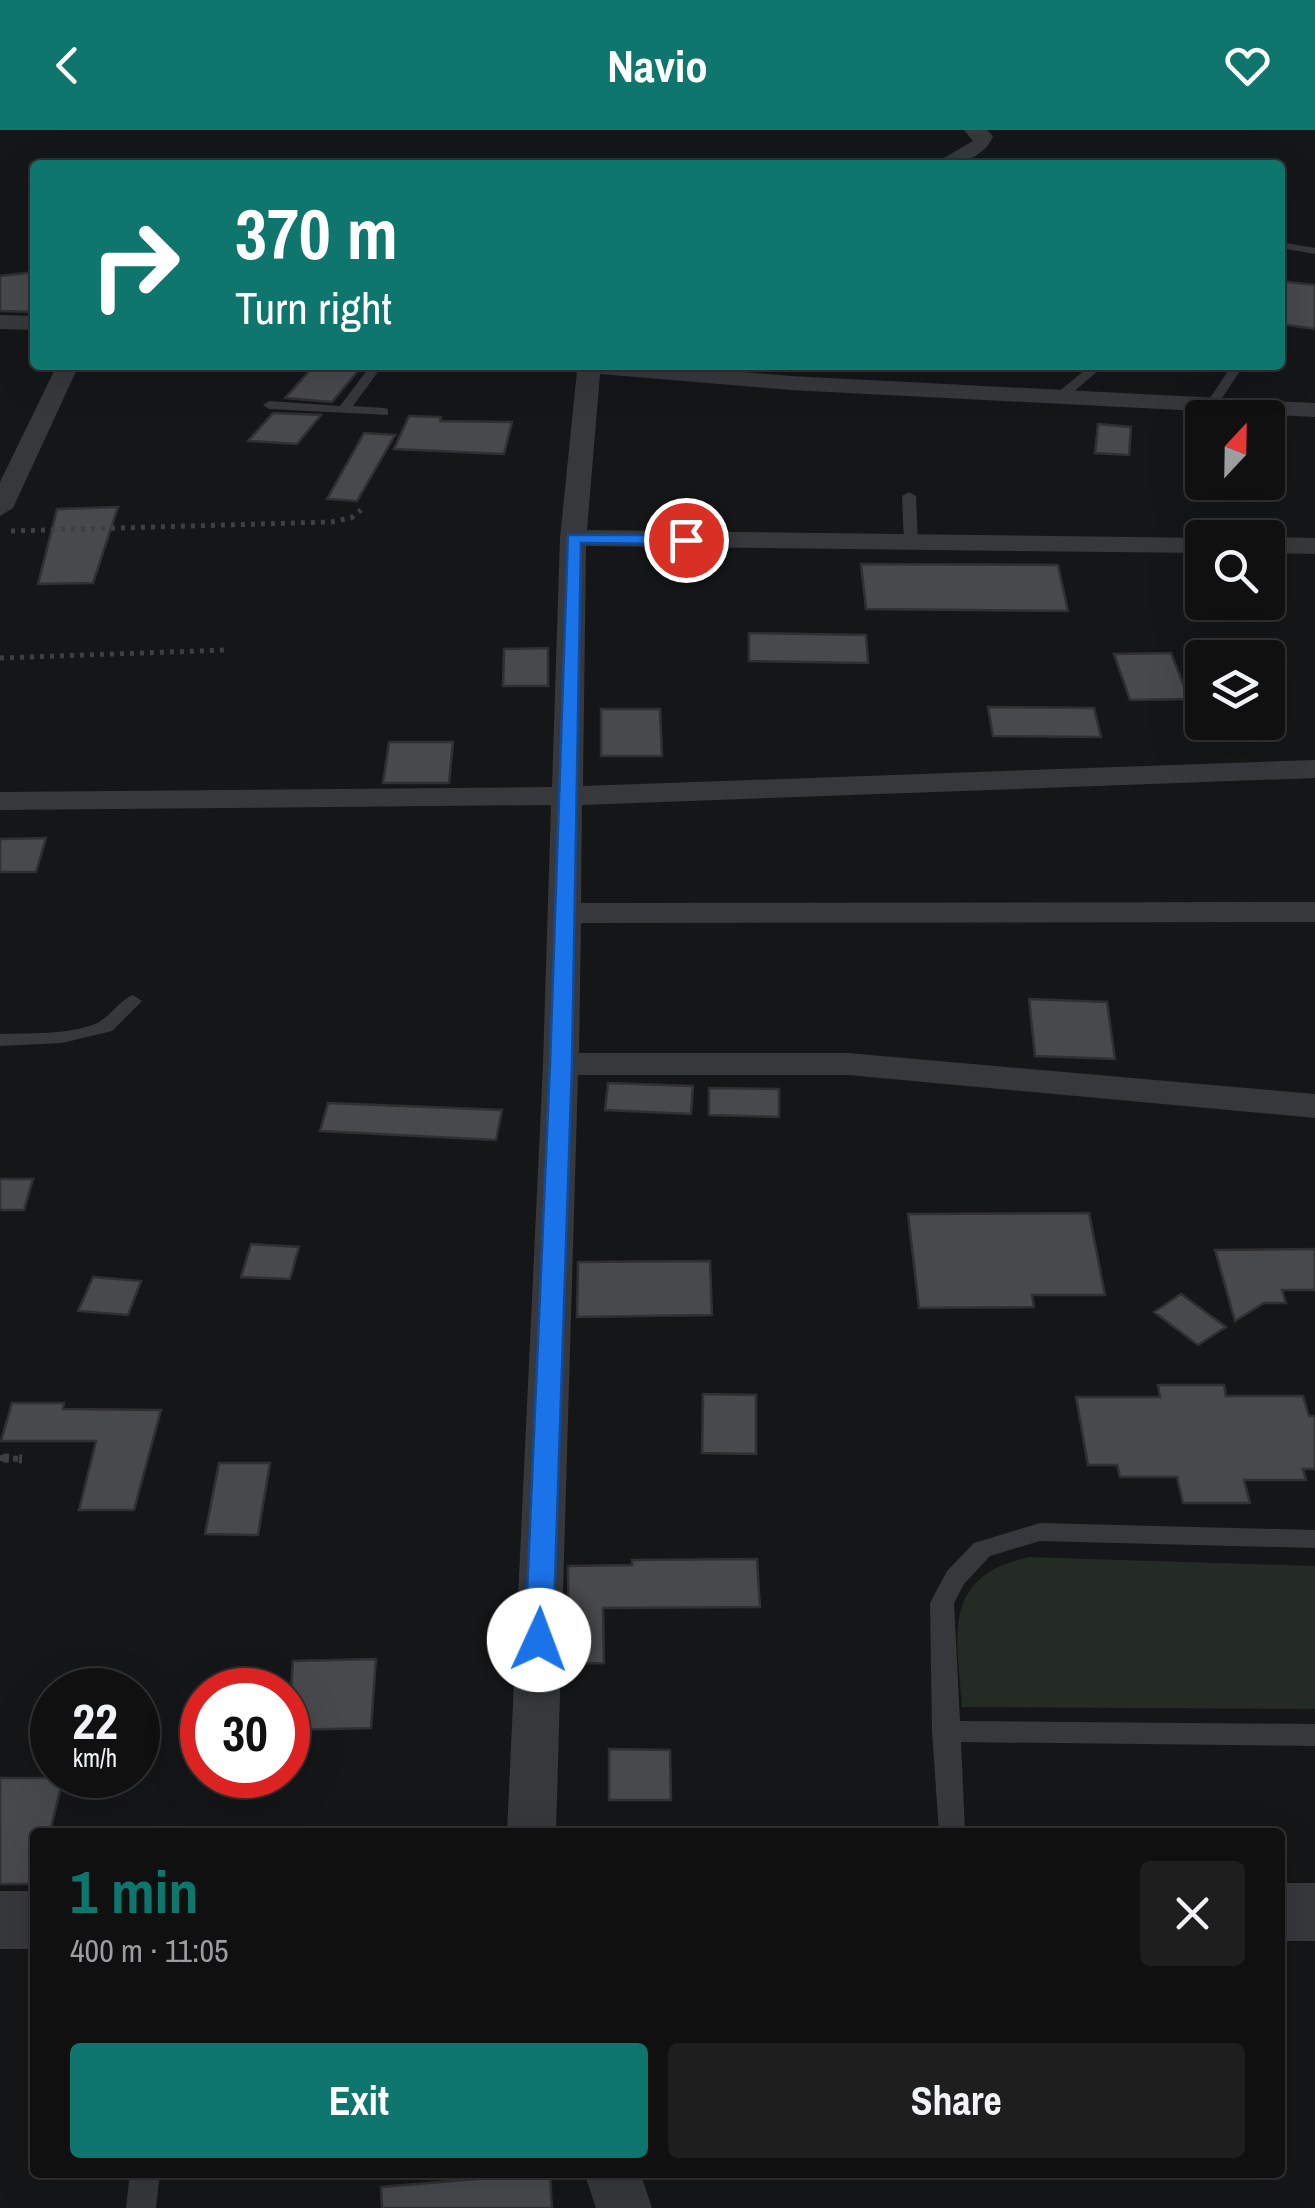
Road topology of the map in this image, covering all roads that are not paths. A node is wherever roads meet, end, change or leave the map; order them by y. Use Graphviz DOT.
graph roads {
  1 [pos="973,130"];
  2 [pos="951,160"];
  3 [pos="1285,247"];
  4 [pos="1315,251"];
  5 [pos="0,322"];
  6 [pos="30,324"];
  7 [pos="66,370"];
  8 [pos="373,370"];
  9 [pos="589,370"];
  10 [pos="659,370"];
  11 [pos="1093,370"];
  12 [pos="1235,370"];
  13 [pos="1061,396"];
  14 [pos="1215,400"];
  15 [pos="1185,403"];
  16 [pos="269,404"];
  17 [pos="1285,408"];
  18 [pos="344,409"];
  19 [pos="1315,410"];
  20 [pos="384,412"];
  21 [pos="910,496"];
  22 [pos="0,508"];
  23 [pos="573,538"];
  24 [pos="911,542"];
  25 [pos="1185,544"];
  26 [pos="1285,545"];
  27 [pos="1315,546"];
  28 [pos="1315,769"];
  29 [pos="565,796"];
  30 [pos="0,801"];
  31 [pos="562,912"];
  32 [pos="1315,912"];
  33 [pos="133,1001"];
  34 [pos="0,1040"];
  35 [pos="561,1064"];
  36 [pos="1315,1106"];
  37 [pos="1315,1539"];
  38 [pos="945,1731"];
  39 [pos="1315,1735"];
  40 [pos="532,1828"];
  41 [pos="952,1828"];
  42 [pos="1285,1912"];
  43 [pos="1315,1912"];
  44 [pos="0,1920"];
  45 [pos="30,1920"];
  46 [pos="145,2178"];
  47 [pos="614,2178"];
  48 [pos="141,2208"];
  49 [pos="624,2208"];
  1 -- 2 [label="street"];
  3 -- 4 [label="lane"];
  5 -- 6 [label="street"];
  7 -- 22 [label="street"];
  8 -- 18 [label="lane"];
  9 -- 23 [label="street"];
  10 -- 13 [label="street"];
  11 -- 13 [label="lane"];
  12 -- 14 [label="lane"];
  13 -- 15 [label="street"];
  16 -- 18 [label="lane"];
  17 -- 19 [label="street"];
  18 -- 20 [label="lane"];
  21 -- 24 [label="lane"];
  23 -- 24 [label="street"];
  23 -- 29 [label="street"];
  24 -- 25 [label="street"];
  26 -- 27 [label="street"];
  28 -- 29 [label="street"];
  29 -- 30 [label="street"];
  29 -- 31 [label="street"];
  31 -- 32 [label="street"];
  31 -- 35 [label="street"];
  33 -- 34 [label="lane"];
  35 -- 36 [label="street"];
  35 -- 40 [label="street"];
  37 -- 38 [label="lane"];
  38 -- 39 [label="lane"];
  38 -- 41 [label="lane"];
  42 -- 43 [label="street"];
  44 -- 45 [label="street"];
  46 -- 48 [label="lane"];
  47 -- 49 [label="street"];
}
